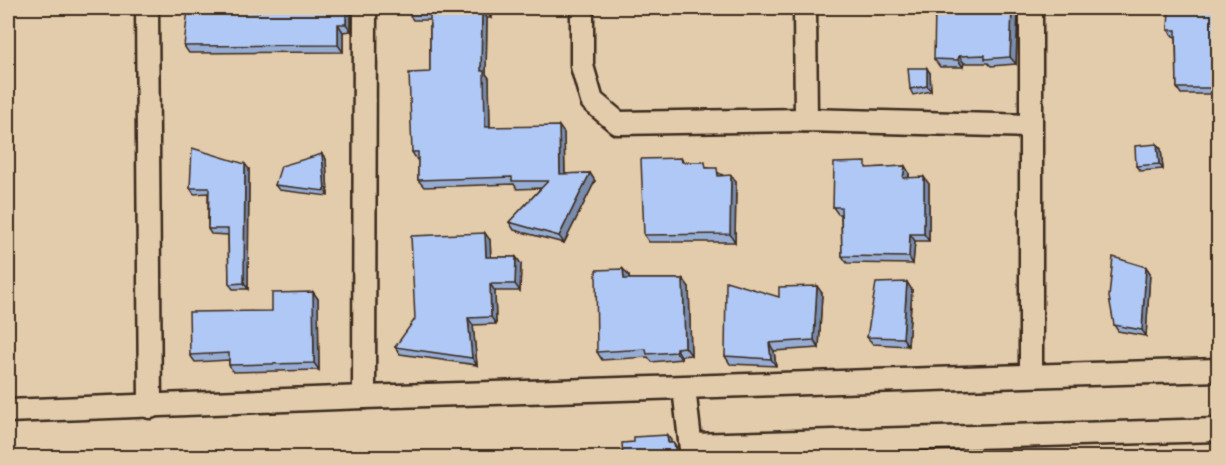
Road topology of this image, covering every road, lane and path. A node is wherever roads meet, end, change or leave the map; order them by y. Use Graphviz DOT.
graph roads {
  1 [pos="147,8"];
  2 [pos="366,8"];
  3 [pos="582,8"];
  4 [pos="805,8"];
  5 [pos="1031,8"];
  6 [pos="806,120"];
  7 [pos="1030,126"];
  8 [pos="1218,370"];
  9 [pos="1031,375"];
  10 [pos="684,388"];
  11 [pos="364,397"];
  12 [pos="150,406"];
  13 [pos="8,411"];
  14 [pos="1218,430"];
  15 [pos="691,451"];
  1 -- 12 [label="street"];
  2 -- 11 [label="street"];
  3 -- 6 [label="street"];
  4 -- 6 [label="street"];
  5 -- 7 [label="street"];
  6 -- 7 [label="street"];
  7 -- 9 [label="street"];
  8 -- 9 [label="street"];
  9 -- 10 [label="street"];
  10 -- 11 [label="street"];
  10 -- 15 [label="street"];
  11 -- 12 [label="street"];
  12 -- 13 [label="street"];
  14 -- 15 [label="street"];
}
